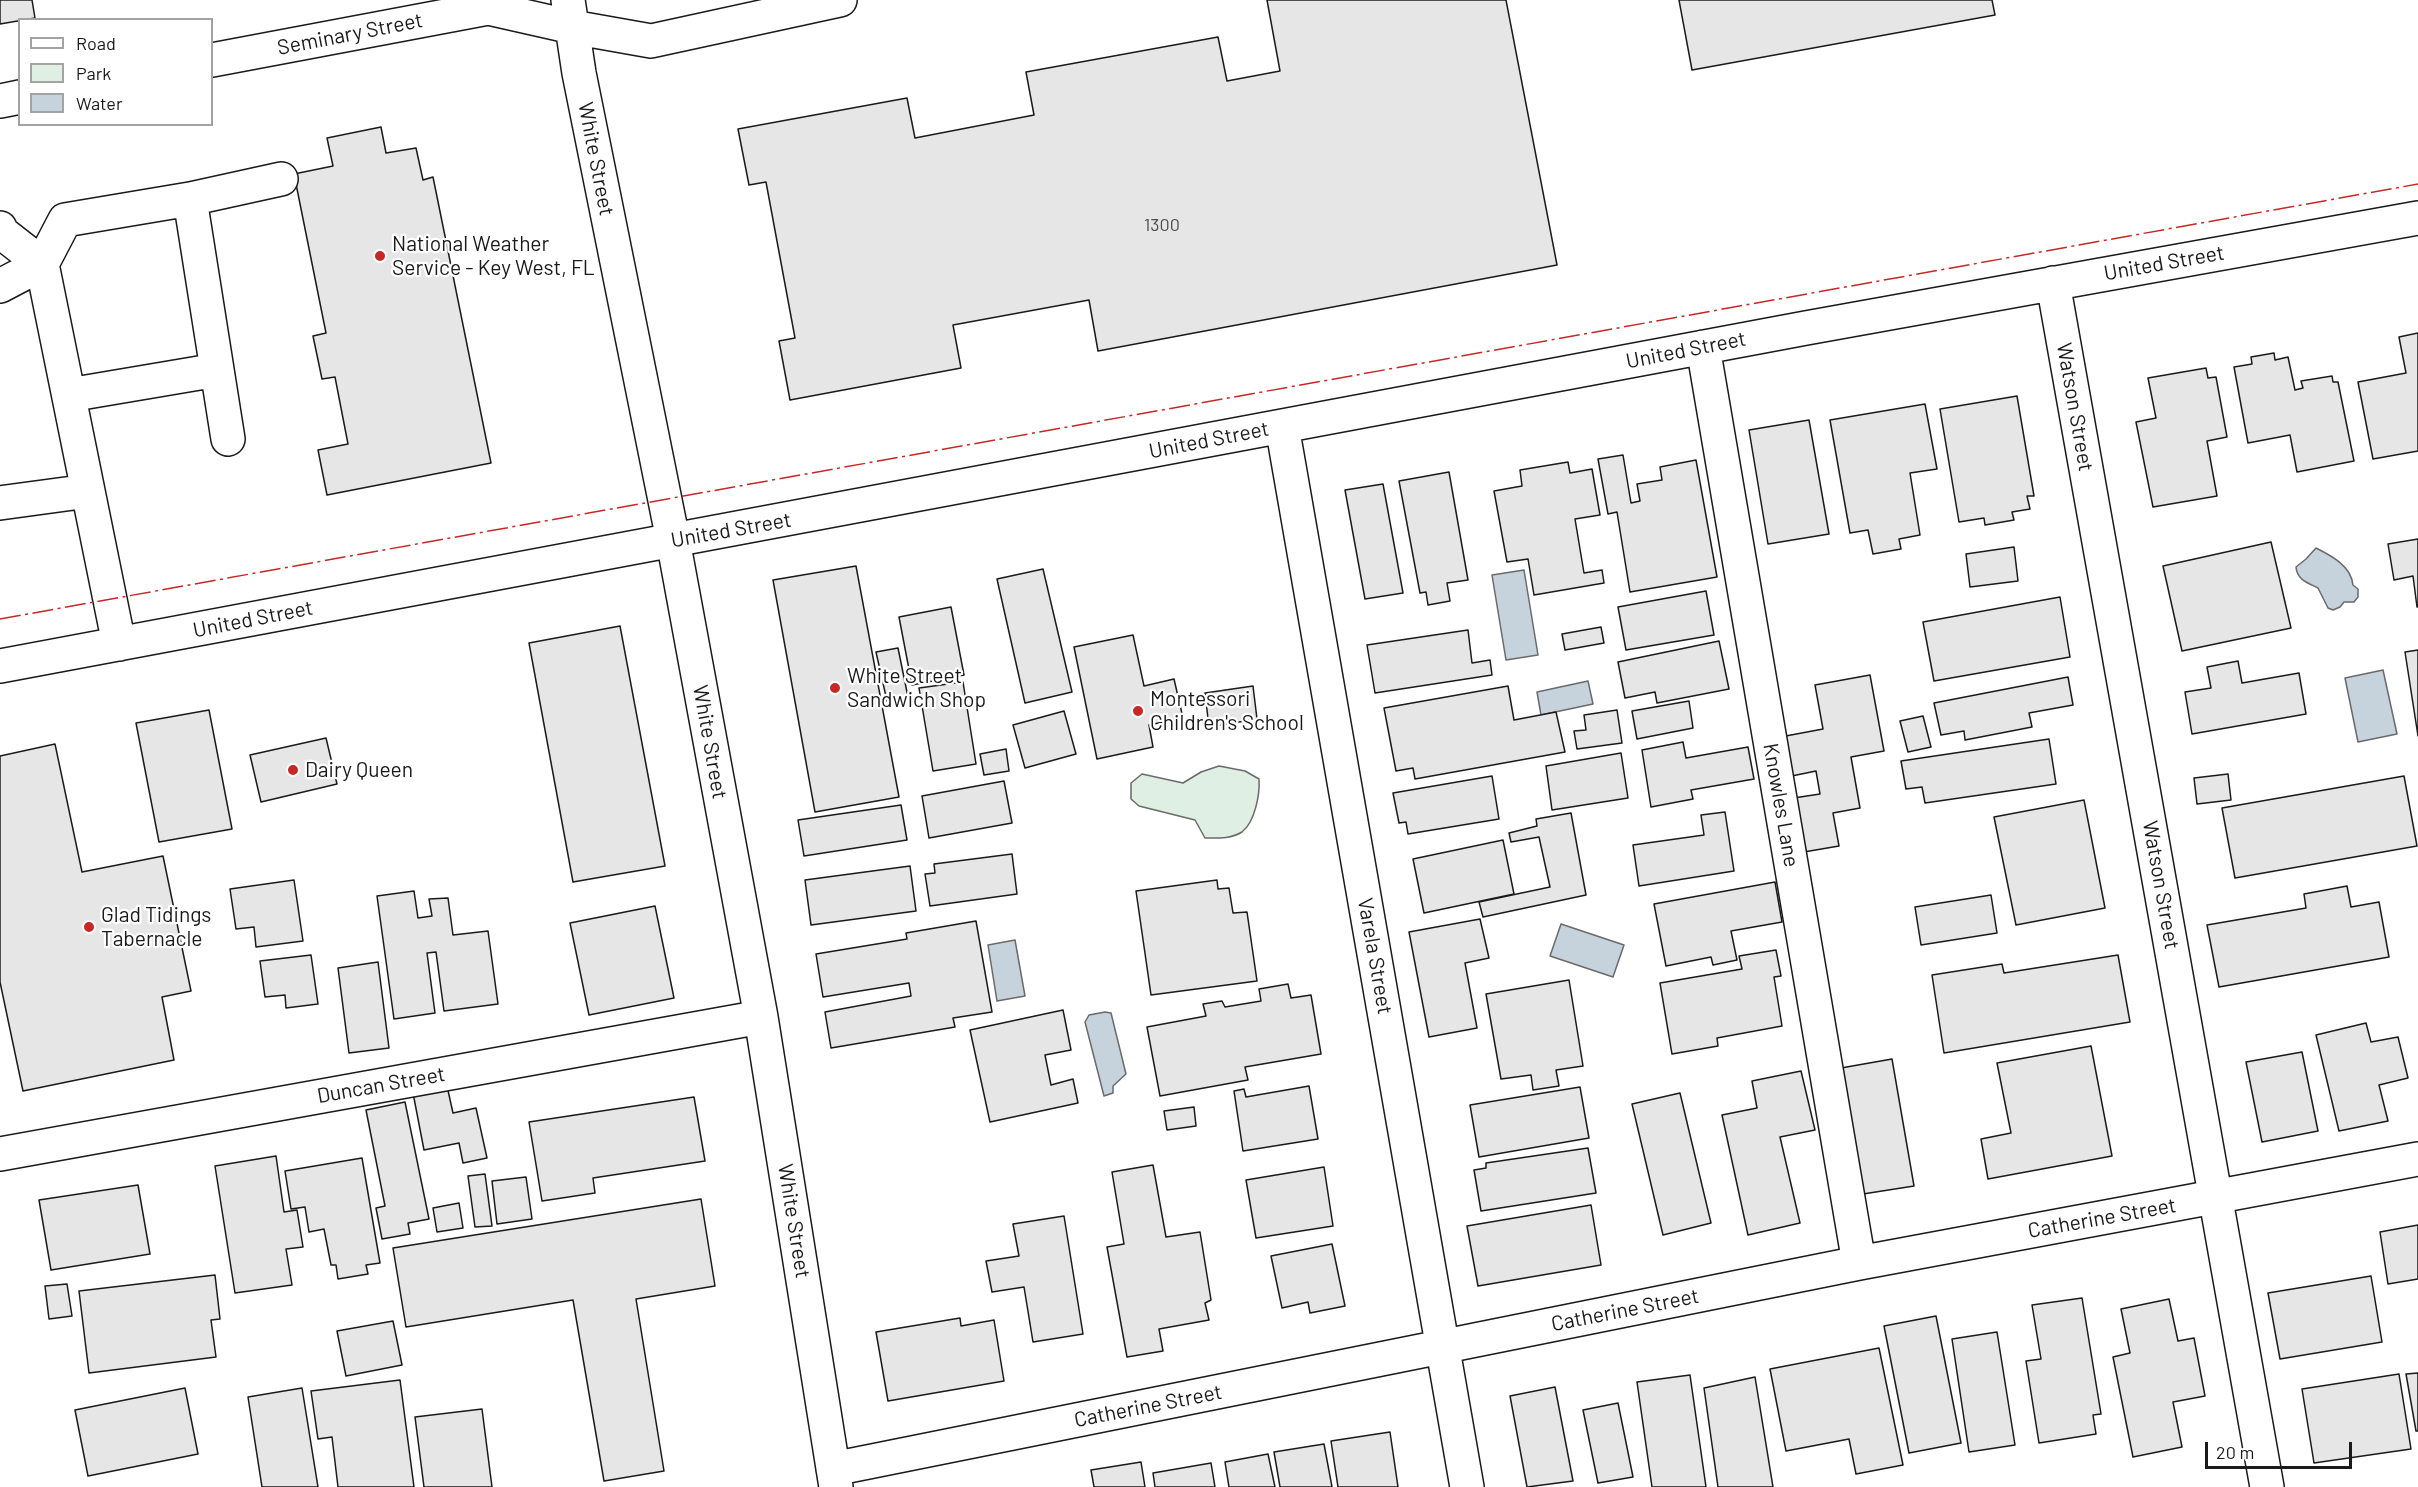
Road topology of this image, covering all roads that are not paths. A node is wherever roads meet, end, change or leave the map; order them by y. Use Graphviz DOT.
graph roads {
  1 [pos="840,0"];
  2 [pos="570,13"];
  3 [pos="213,60"];
  4 [pos="18,97"];
  5 [pos="0,100"];
  6 [pos="281,179"];
  7 [pos="190,199"];
  8 [pos="2418,218"];
  9 [pos="0,228"];
  10 [pos="42,264"];
  11 [pos="2053,283"];
  12 [pos="0,286"];
  13 [pos="1703,347"];
  14 [pos="217,370"];
  15 [pos="69,395"];
  16 [pos="1282,426"];
  17 [pos="228,439"];
  18 [pos="88,491"];
  19 [pos="0,503"];
  20 [pos="673,540"];
  21 [pos="119,644"];
  22 [pos="0,666"];
  23 [pos="761,1017"];
  24 [pos="0,1154"];
  25 [pos="2418,1160"];
  26 [pos="2217,1197"];
  27 [pos="1859,1263"];
  28 [pos="1442,1347"];
  29 [pos="835,1478"];
  30 [pos="1467,1487"];
  31 [pos="2267,1487"];
  1 -- 2 [label="street, Seminary Street"];
  2 -- 3 [label="street, Seminary Street"];
  2 -- 20 [label="street, White Street"];
  4 -- 5 [label="street"];
  6 -- 7 [label="street"];
  7 -- 10 [label="street"];
  7 -- 14 [label="street"];
  8 -- 11 [label="street, United Street"];
  9 -- 10 [label="street"];
  10 -- 12 [label="street"];
  10 -- 15 [label="street"];
  11 -- 13 [label="street, United Street"];
  11 -- 26 [label="street, Watson Street"];
  13 -- 16 [label="street, United Street"];
  13 -- 27 [label="street, Knowles Lane"];
  14 -- 15 [label="street"];
  14 -- 17 [label="street"];
  15 -- 18 [label="street"];
  16 -- 20 [label="street, United Street"];
  16 -- 28 [label="street, Varela Street"];
  18 -- 19 [label="street"];
  18 -- 21 [label="street"];
  20 -- 21 [label="street, United Street"];
  20 -- 23 [label="street, White Street"];
  21 -- 22 [label="street, United Street"];
  23 -- 24 [label="street, Duncan Street"];
  23 -- 29 [label="street, White Street"];
  25 -- 26 [label="street, Catherine Street"];
  26 -- 27 [label="street, Catherine Street"];
  26 -- 31 [label="street, Watson Street"];
  27 -- 28 [label="street, Catherine Street"];
  28 -- 29 [label="street, Catherine Street"];
  28 -- 30 [label="street, Varela Street"];
}
